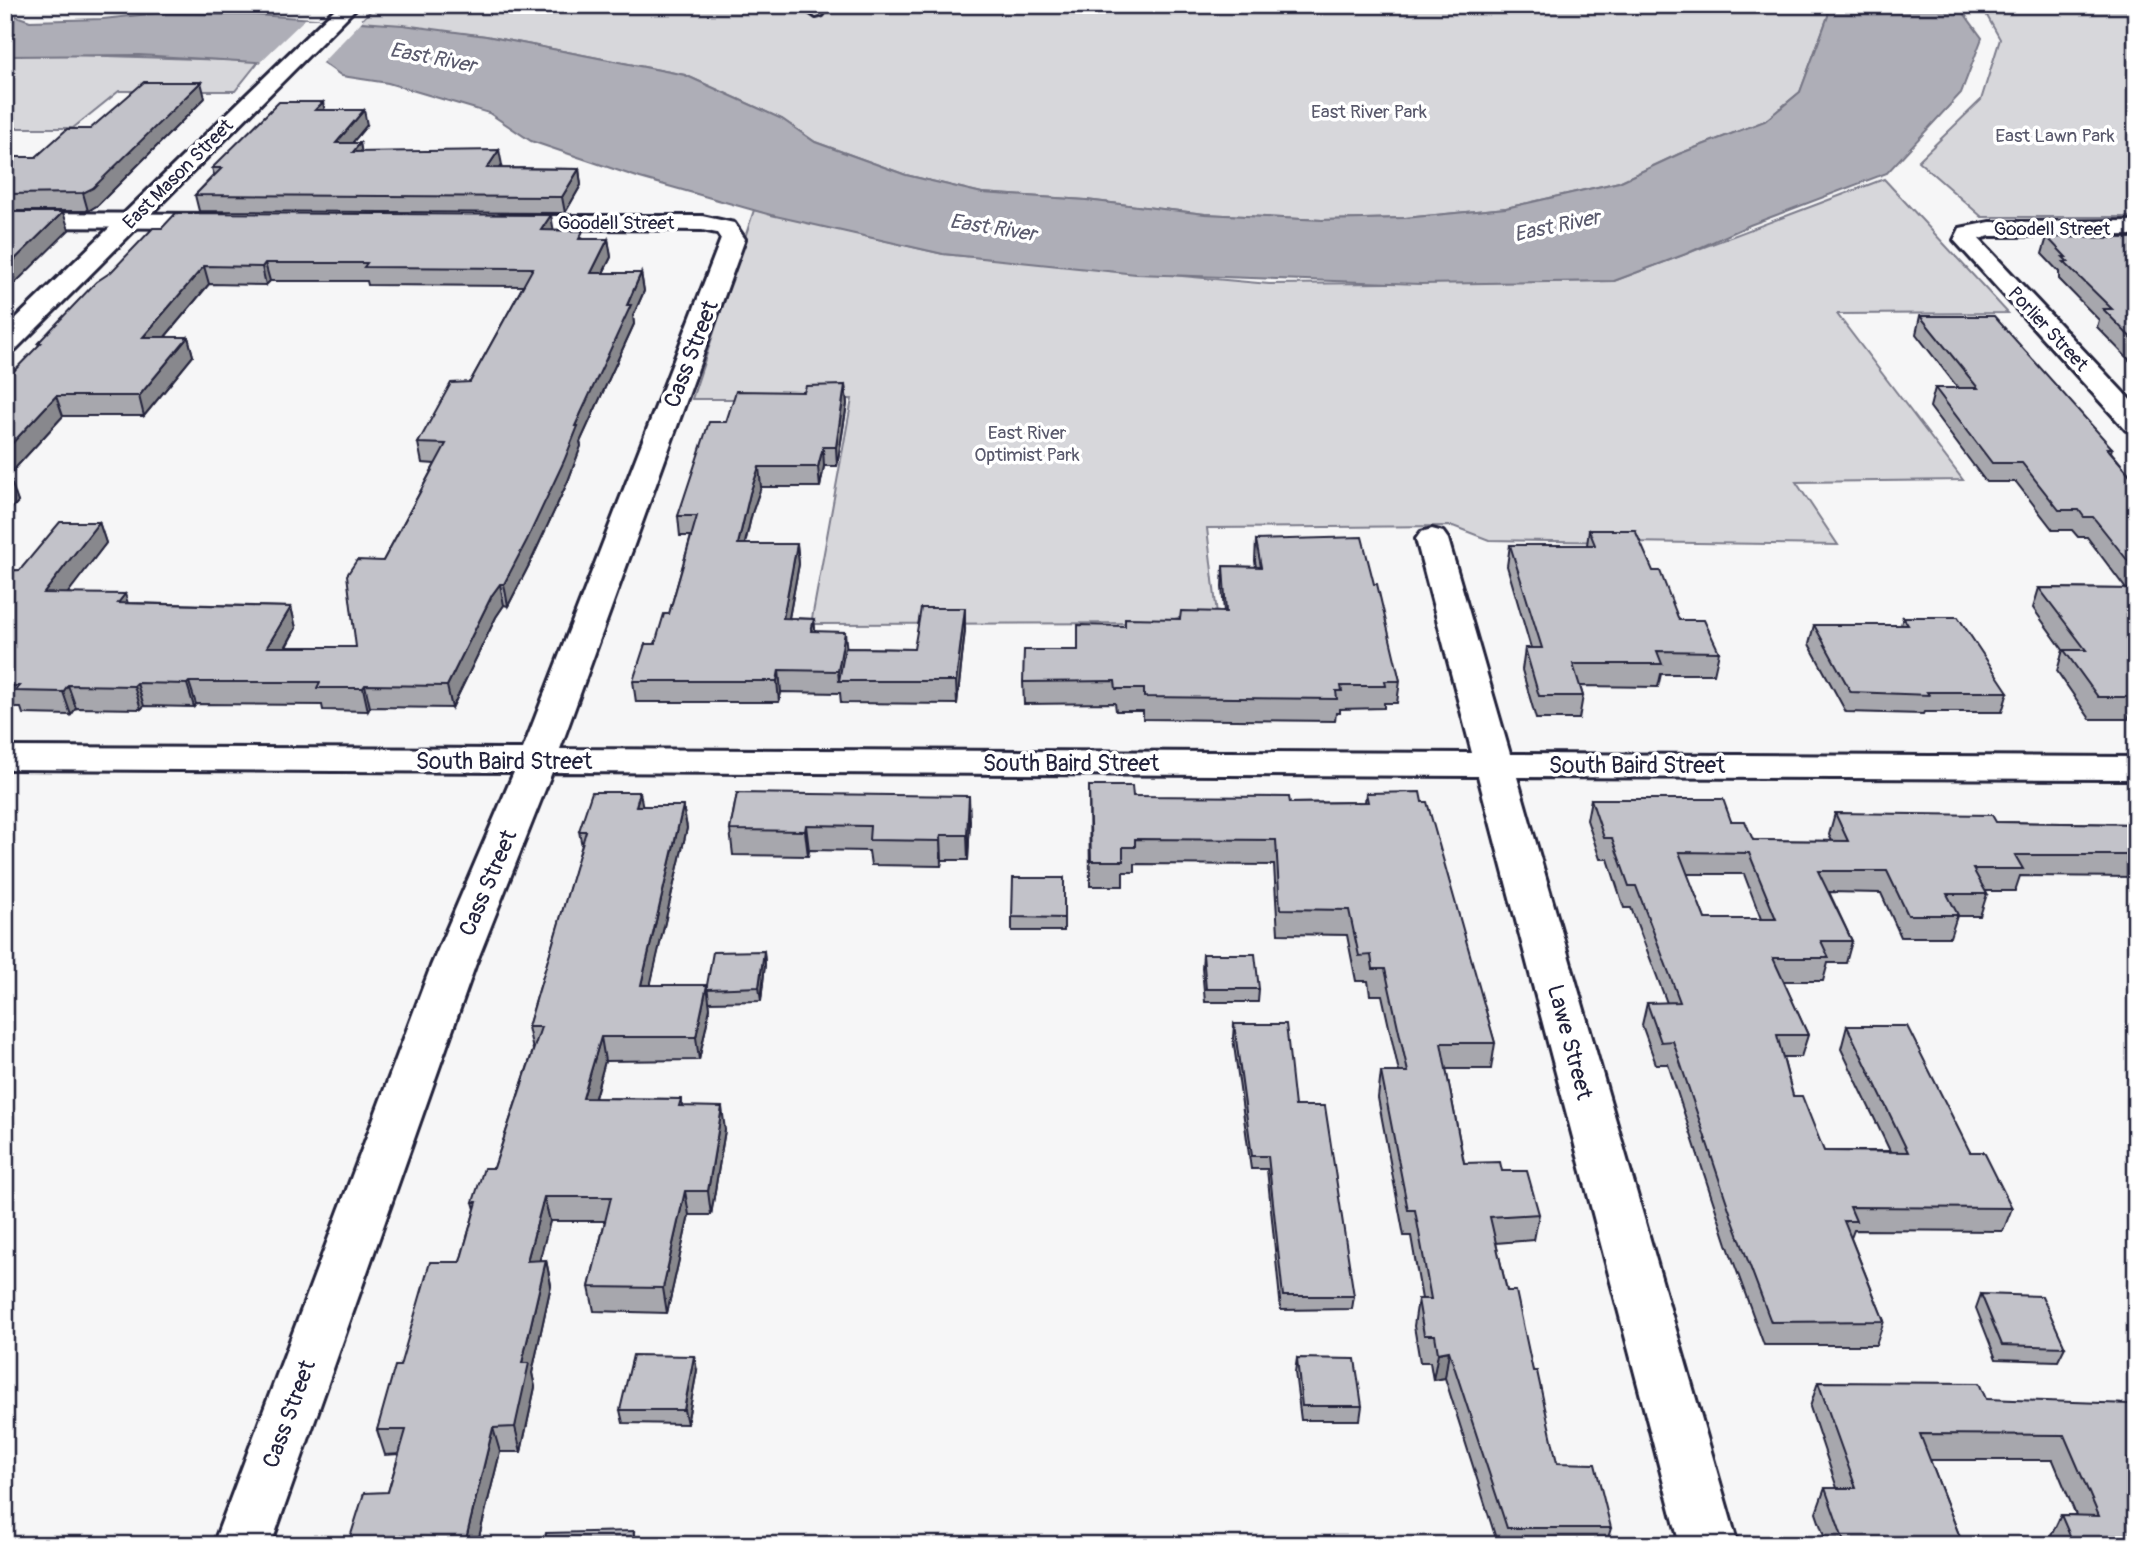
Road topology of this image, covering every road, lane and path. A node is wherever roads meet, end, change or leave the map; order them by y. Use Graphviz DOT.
graph roads {
  1 [pos="343,12"];
  2 [pos="5,220"];
  3 [pos="130,221"];
  4 [pos="244,221"];
  5 [pos="481,223"];
  6 [pos="723,226"];
  7 [pos="2136,228"];
  8 [pos="1969,233"];
  9 [pos="5,344"];
  10 [pos="2136,424"];
  11 [pos="1432,539"];
  12 [pos="5,758"];
  13 [pos="537,761"];
  14 [pos="1493,765"];
  15 [pos="2136,768"];
  16 [pos="242,1545"];
  17 [pos="1709,1545"];
  1 -- 3 [label="street, East Mason Street"];
  2 -- 3 [label="street"];
  3 -- 4 [label="street"];
  3 -- 9 [label="street, East Mason Street"];
  5 -- 6 [label="street, Goodell Street"];
  6 -- 13 [label="street, Cass Street"];
  7 -- 8 [label="street, Goodell Street"];
  8 -- 10 [label="street, Porlier Street"];
  11 -- 14 [label="street, Lawe Street"];
  12 -- 13 [label="street, South Baird Street"];
  13 -- 14 [label="street, South Baird Street"];
  13 -- 16 [label="street, Cass Street"];
  14 -- 15 [label="street, South Baird Street"];
  14 -- 17 [label="street, Lawe Street"];
}
